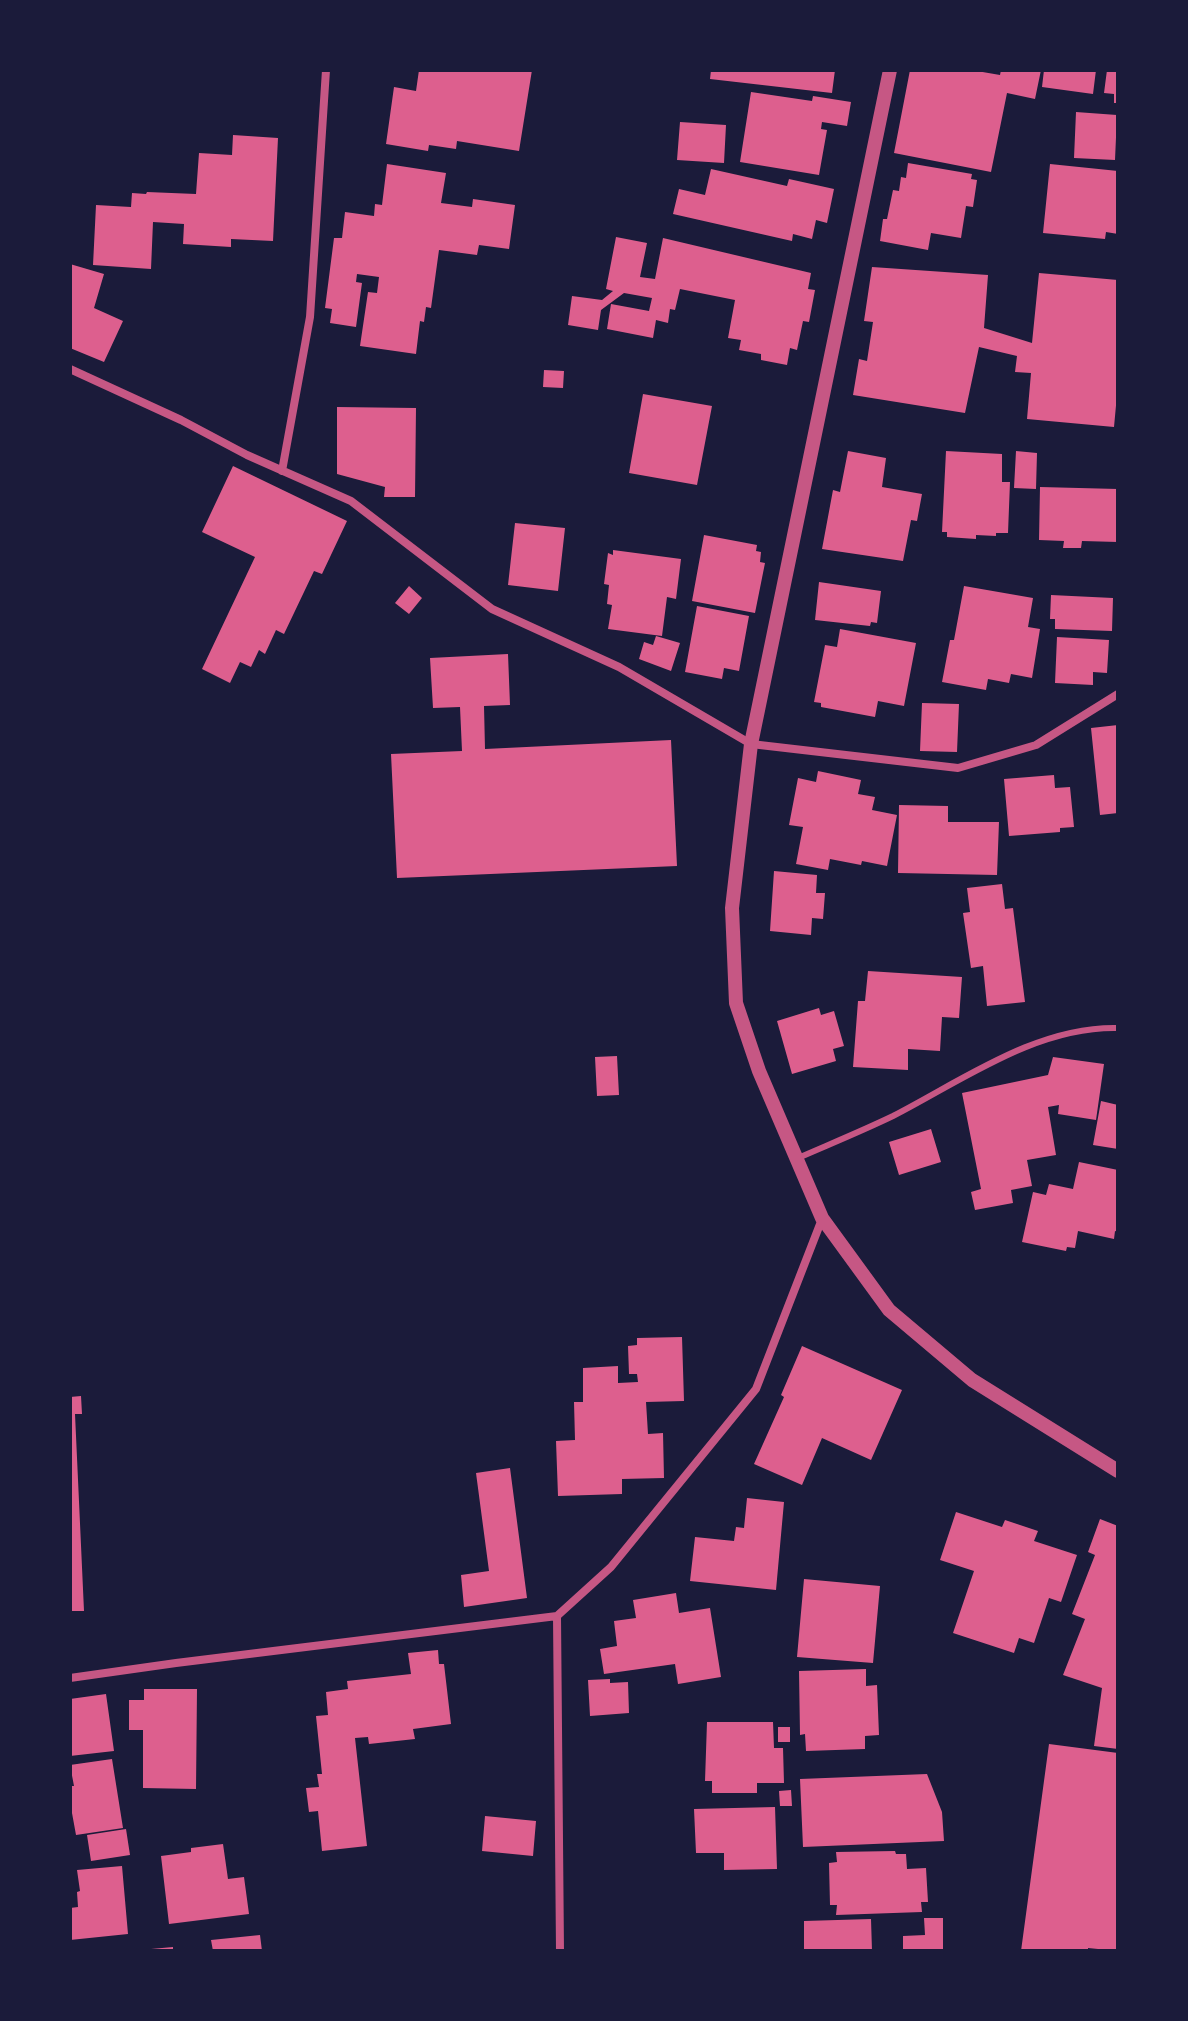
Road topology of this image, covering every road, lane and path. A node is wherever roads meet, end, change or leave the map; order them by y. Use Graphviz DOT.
graph roads {
  1 [pos="326,70"];
  2 [pos="890,70"];
  3 [pos="70,369"];
  4 [pos="282,471"];
  5 [pos="1118,694"];
  6 [pos="751,744"];
  7 [pos="1118,1028"];
  8 [pos="796,1159"];
  9 [pos="822,1218"];
  10 [pos="1118,1471"];
  11 [pos="557,1616"];
  12 [pos="70,1678"];
  13 [pos="560,1951"];
  1 -- 4 [label="street"];
  2 -- 6 [label="street"];
  3 -- 4 [label="street"];
  4 -- 6 [label="street"];
  5 -- 6 [label="street"];
  6 -- 8 [label="street"];
  7 -- 8 [label="lane"];
  8 -- 9 [label="street"];
  9 -- 10 [label="street"];
  9 -- 11 [label="street"];
  11 -- 12 [label="street"];
  11 -- 13 [label="street"];
}
